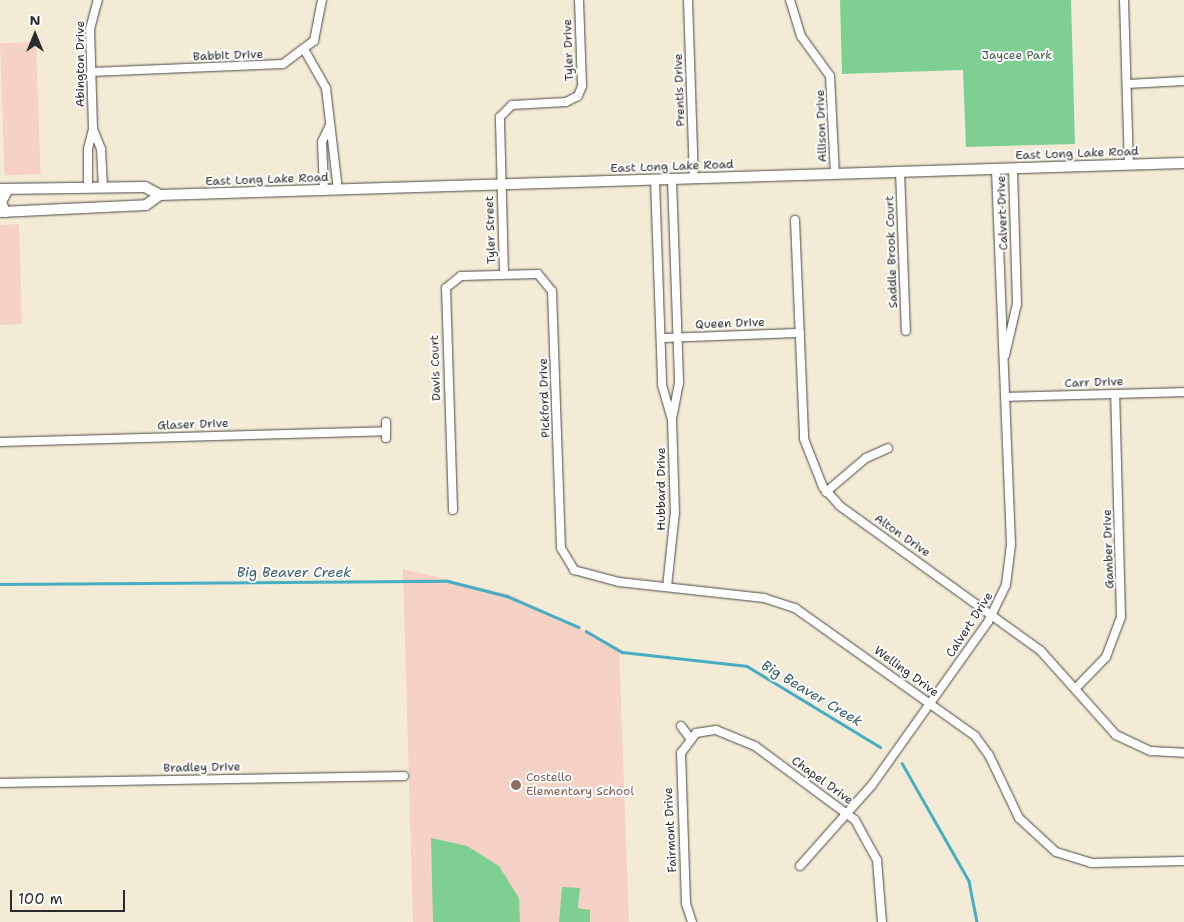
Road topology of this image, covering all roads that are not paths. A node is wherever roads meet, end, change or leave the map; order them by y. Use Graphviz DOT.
graph roads {
  1 [pos="98,0"];
  2 [pos="322,0"];
  3 [pos="579,0"];
  4 [pos="688,0"];
  5 [pos="790,0"];
  6 [pos="1124,0"];
  7 [pos="305,51"];
  8 [pos="91,72"];
  9 [pos="1184,81"];
  10 [pos="1127,84"];
  11 [pos="329,127"];
  12 [pos="94,129"];
  13 [pos="1184,163"];
  14 [pos="1129,165"];
  15 [pos="996,168"];
  16 [pos="1013,168"];
  17 [pos="900,171"];
  18 [pos="835,174"];
  19 [pos="694,178"];
  20 [pos="672,179"];
  21 [pos="655,180"];
  22 [pos="501,185"];
  23 [pos="88,188"];
  24 [pos="103,188"];
  25 [pos="123,188"];
  26 [pos="4,189"];
  27 [pos="324,190"];
  28 [pos="338,190"];
  29 [pos="160,196"];
  30 [pos="120,206"];
  31 [pos="2,212"];
  32 [pos="796,220"];
  33 [pos="1016,257"];
  34 [pos="999,258"];
  35 [pos="658,269"];
  36 [pos="675,269"];
  37 [pos="504,274"];
  38 [pos="906,331"];
  39 [pos="800,333"];
  40 [pos="678,337"];
  41 [pos="661,338"];
  42 [pos="1005,355"];
  43 [pos="1184,392"];
  44 [pos="1115,394"];
  45 [pos="1006,397"];
  46 [pos="672,419"];
  47 [pos="386,430"];
  48 [pos="0,442"];
  49 [pos="888,448"];
  50 [pos="826,492"];
  51 [pos="453,510"];
  52 [pos="565,560"];
  53 [pos="667,587"];
  54 [pos="993,614"];
  55 [pos="1076,688"];
  56 [pos="930,703"];
  57 [pos="681,726"];
  58 [pos="690,738"];
  59 [pos="1184,752"];
  60 [pos="404,776"];
  61 [pos="0,783"];
  62 [pos="848,813"];
  63 [pos="1184,861"];
  64 [pos="800,866"];
  65 [pos="692,922"];
  66 [pos="882,922"];
  1 -- 8 [label="street, Abington Drive"];
  2 -- 7 [label="street"];
  3 -- 22 [label="street, Tyler Drive"];
  4 -- 19 [label="street, Prentis Drive"];
  5 -- 18 [label="street, Allison Drive"];
  6 -- 10 [label="street"];
  7 -- 8 [label="street, Babbit Drive"];
  7 -- 11 [label="street"];
  8 -- 12 [label="street, Abington Drive"];
  9 -- 10 [label="street"];
  10 -- 14 [label="street"];
  11 -- 27 [label="street"];
  11 -- 28 [label="street"];
  12 -- 23 [label="street, Abington Drive"];
  12 -- 24 [label="street, Abington Drive"];
  13 -- 14 [label="main road, East Long Lake Road"];
  14 -- 16 [label="main road, East Long Lake Road"];
  15 -- 16 [label="main road, East Long Lake Road"];
  15 -- 17 [label="main road, East Long Lake Road"];
  15 -- 34 [label="street, Calvert Drive"];
  16 -- 33 [label="street, Calvert Drive"];
  17 -- 18 [label="main road, East Long Lake Road"];
  17 -- 38 [label="street, Saddle Brook Court"];
  18 -- 19 [label="main road, East Long Lake Road"];
  19 -- 20 [label="main road, East Long Lake Road"];
  20 -- 21 [label="main road, East Long Lake Road"];
  20 -- 36 [label="street, Hubbard Drive"];
  21 -- 22 [label="main road, East Long Lake Road"];
  21 -- 35 [label="street, Hubbard Drive"];
  22 -- 28 [label="main road, East Long Lake Road"];
  22 -- 37 [label="street, Tyler Street"];
  23 -- 24 [label="main road, East Long Lake Road"];
  23 -- 26 [label="main road, East Long Lake Road"];
  24 -- 25 [label="main road, East Long Lake Road"];
  25 -- 29 [label="main road, East Long Lake Road"];
  25 -- 30 [label="main road"];
  26 -- 31 [label="main road"];
  27 -- 28 [label="main road, East Long Lake Road"];
  27 -- 29 [label="main road, East Long Lake Road"];
  29 -- 30 [label="main road, East Long Lake Road"];
  30 -- 31 [label="main road, East Long Lake Road"];
  32 -- 39 [label="street, Alton Drive"];
  33 -- 34 [label="street, Calvert Drive"];
  33 -- 42 [label="street, Calvert Drive"];
  34 -- 42 [label="street, Calvert Drive"];
  35 -- 36 [label="street"];
  35 -- 41 [label="street, Hubbard Drive"];
  36 -- 40 [label="street, Hubbard Drive"];
  37 -- 51 [label="street, Davis Court"];
  37 -- 52 [label="street, Pickford Drive"];
  39 -- 40 [label="street, Queen Drive"];
  39 -- 50 [label="street, Alton Drive"];
  40 -- 41 [label="street, Queen Drive"];
  40 -- 46 [label="street, Hubbard Drive"];
  41 -- 46 [label="street, Hubbard Drive"];
  42 -- 45 [label="street, Calvert Drive"];
  43 -- 44 [label="street, Carr Drive"];
  44 -- 45 [label="street, Carr Drive"];
  44 -- 55 [label="street, Gamber Drive"];
  45 -- 54 [label="street, Calvert Drive"];
  46 -- 53 [label="street, Hubbard Drive"];
  47 -- 48 [label="street, Glaser Drive"];
  49 -- 50 [label="street"];
  50 -- 54 [label="street, Alton Drive"];
  52 -- 53 [label="street, Welling Drive"];
  53 -- 56 [label="street, Welling Drive"];
  54 -- 55 [label="street, Alton Drive"];
  54 -- 56 [label="street, Calvert Drive"];
  55 -- 59 [label="street, Alton Drive"];
  56 -- 62 [label="street, Calvert Drive"];
  56 -- 63 [label="street, Welling Drive"];
  57 -- 58 [label="street"];
  58 -- 62 [label="street, Chapel Drive"];
  58 -- 65 [label="street, Fairmont Drive"];
  60 -- 61 [label="street, Bradley Drive"];
  62 -- 64 [label="street, Calvert Drive"];
  62 -- 66 [label="street, Chapel Drive"];
}
